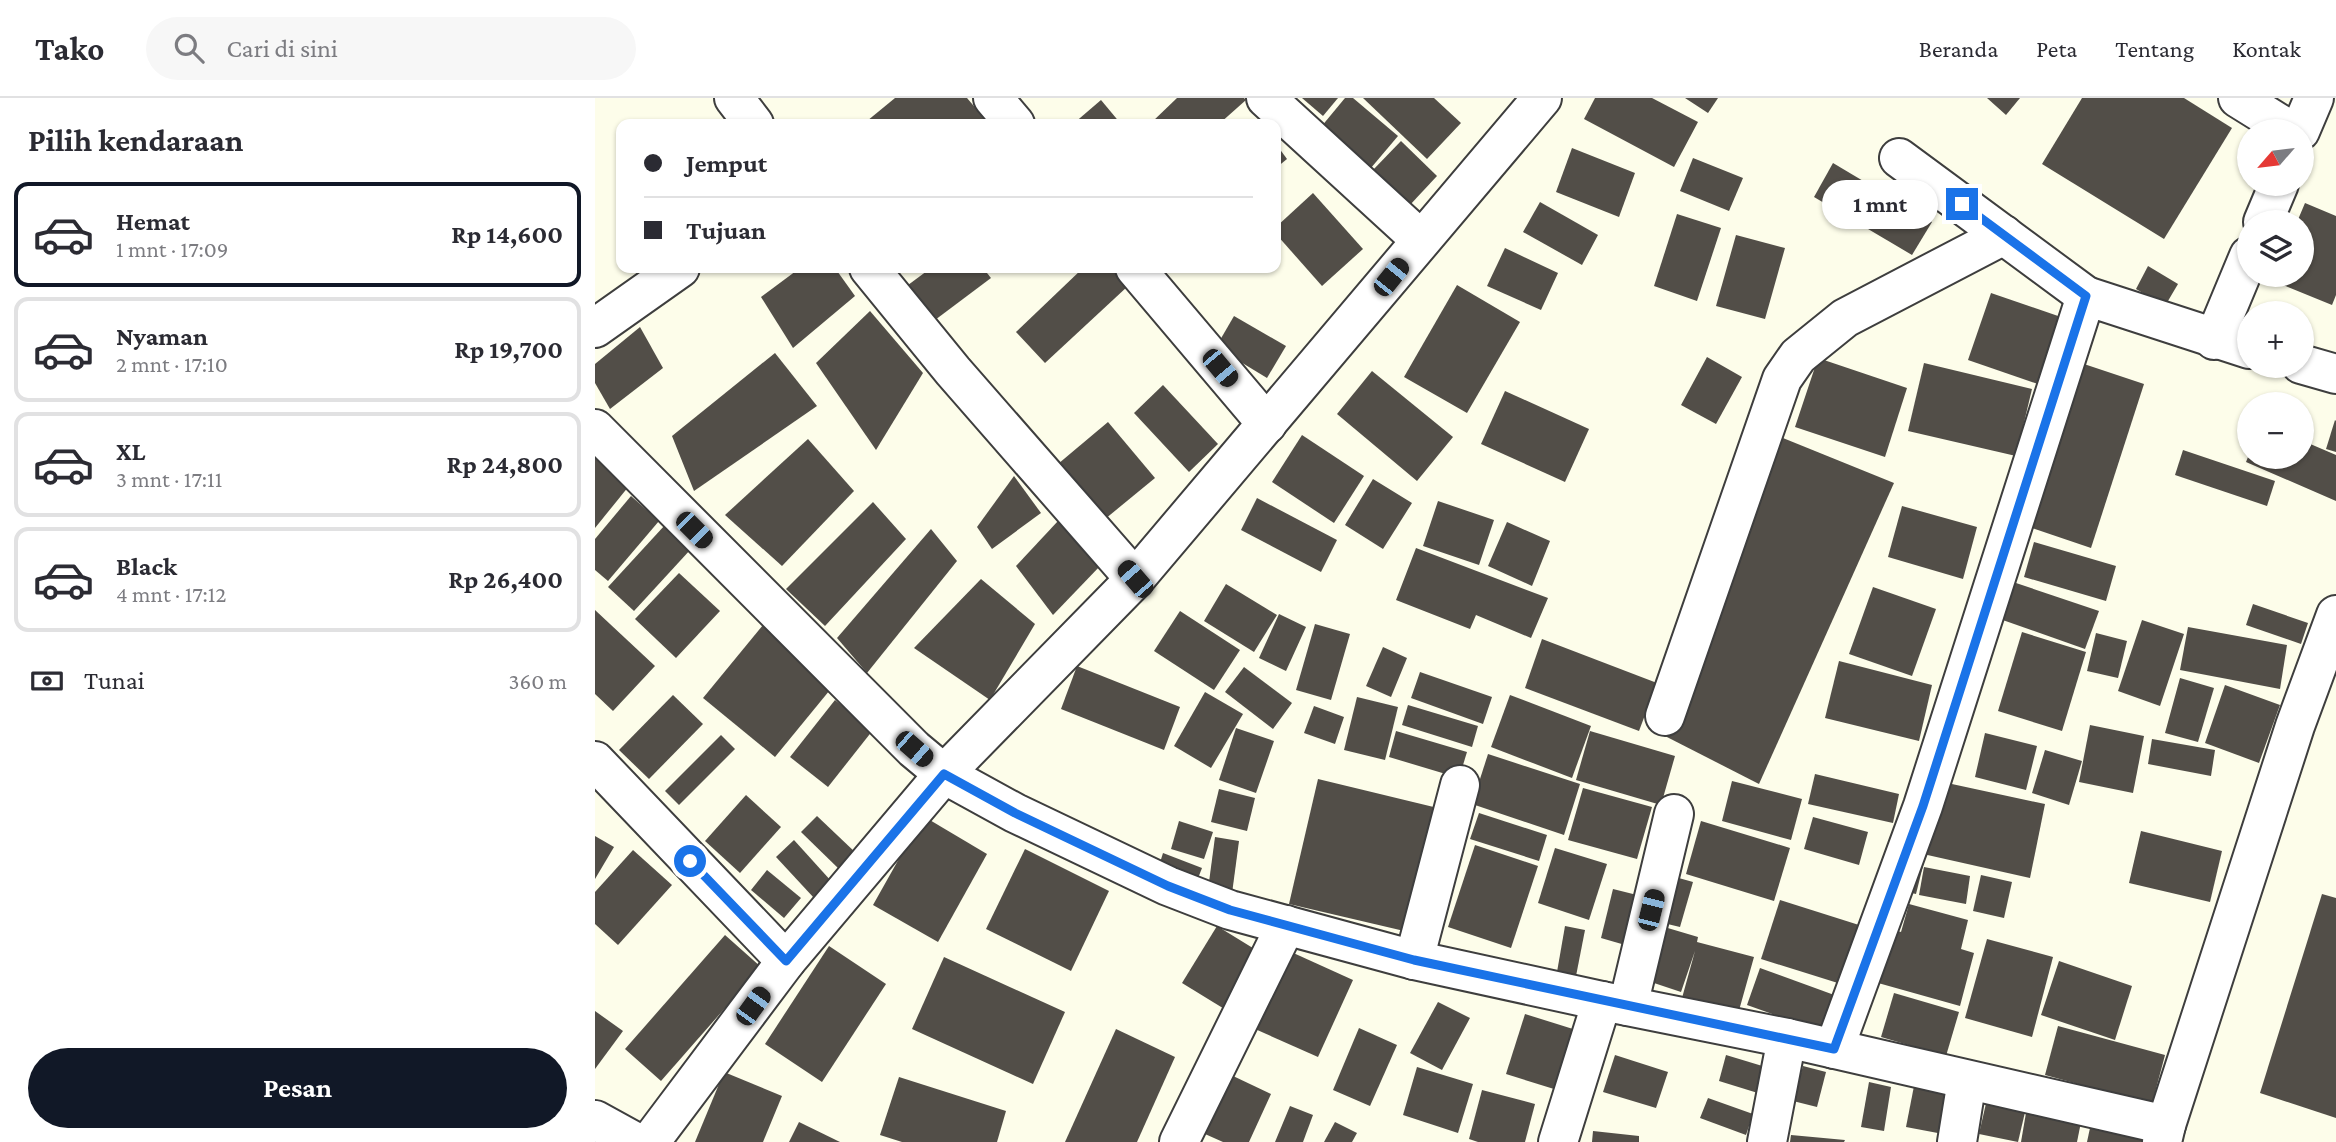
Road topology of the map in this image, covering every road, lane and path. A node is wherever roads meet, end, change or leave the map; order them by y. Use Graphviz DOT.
graph roads {
  1 [pos="734,98"];
  2 [pos="993,98"];
  3 [pos="1266,98"];
  4 [pos="1542,98"];
  5 [pos="2238,98"];
  6 [pos="2314,98"];
  7 [pos="750,119"];
  8 [pos="1011,119"];
  9 [pos="2272,119"];
  10 [pos="2305,119"];
  11 [pos="1899,158"];
  12 [pos="2004,235"];
  13 [pos="1421,240"];
  14 [pos="673,273"];
  15 [pos="873,273"];
  16 [pos="1140,273"];
  17 [pos="2243,287"];
  18 [pos="2086,296"];
  19 [pos="595,328"];
  20 [pos="2231,345"];
  21 [pos="2314,368"];
  22 [pos="2336,374"];
  23 [pos="1267,424"];
  24 [pos="595,429"];
  25 [pos="1135,579"];
  26 [pos="2336,615"];
  27 [pos="1665,716"];
  28 [pos="595,761"];
  29 [pos="944,774"];
  30 [pos="1460,785"];
  31 [pos="1674,814"];
  32 [pos="1286,925"];
  33 [pos="1414,960"];
  34 [pos="786,961"];
  35 [pos="1615,1004"];
  36 [pos="1787,1038"];
  37 [pos="1834,1049"];
  38 [pos="1967,1080"];
  39 [pos="595,1120"];
  40 [pos="2164,1133"];
  41 [pos="635,1142"];
  42 [pos="650,1142"];
  43 [pos="1179,1142"];
  44 [pos="1558,1142"];
  45 [pos="1767,1142"];
  46 [pos="1957,1142"];
  1 -- 7 [label="street"];
  2 -- 8 [label="street"];
  3 -- 13 [label="street"];
  4 -- 13 [label="street"];
  5 -- 9 [label="street"];
  6 -- 10 [label="street"];
  11 -- 12 [label="street"];
  12 -- 18 [label="street"];
  12 -- 27 [label="street"];
  13 -- 23 [label="street"];
  14 -- 19 [label="street"];
  15 -- 25 [label="street"];
  16 -- 23 [label="street"];
  17 -- 20 [label="street"];
  18 -- 20 [label="street"];
  18 -- 37 [label="street"];
  21 -- 22 [label="street"];
  23 -- 25 [label="street"];
  24 -- 29 [label="street"];
  25 -- 29 [label="street"];
  26 -- 40 [label="street"];
  28 -- 34 [label="street"];
  29 -- 32 [label="street"];
  29 -- 34 [label="street"];
  30 -- 33 [label="street"];
  31 -- 35 [label="street"];
  32 -- 33 [label="street"];
  32 -- 43 [label="street"];
  33 -- 35 [label="street"];
  34 -- 42 [label="street"];
  35 -- 36 [label="street"];
  35 -- 44 [label="street"];
  36 -- 37 [label="street"];
  36 -- 45 [label="street"];
  37 -- 38 [label="street"];
  38 -- 40 [label="street"];
  38 -- 46 [label="street"];
  39 -- 41 [label="street"];
}
